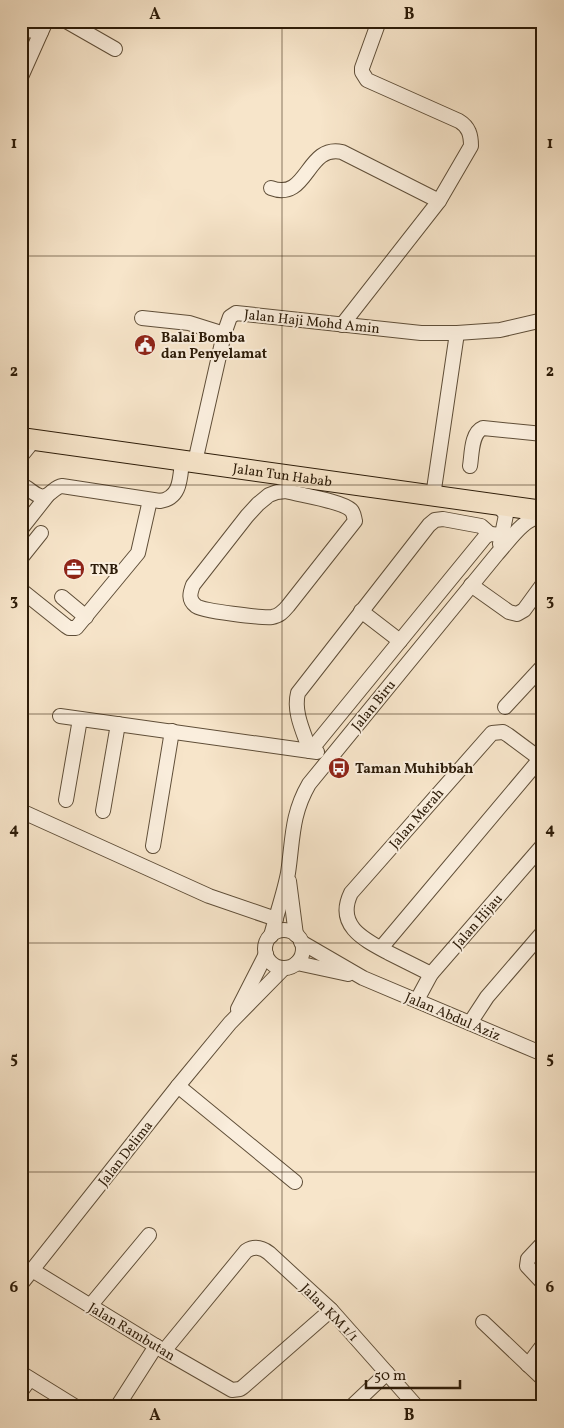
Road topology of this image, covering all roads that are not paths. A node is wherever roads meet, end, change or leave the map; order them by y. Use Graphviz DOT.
graph roads {
  1 [pos="66,21"];
  2 [pos="379,21"];
  3 [pos="44,27"];
  4 [pos="21,28"];
  5 [pos="115,49"];
  6 [pos="21,77"];
  7 [pos="271,188"];
  8 [pos="438,201"];
  9 [pos="142,318"];
  10 [pos="543,320"];
  11 [pos="342,325"];
  12 [pos="456,333"];
  13 [pos="224,334"];
  14 [pos="543,434"];
  15 [pos="28,439"];
  16 [pos="21,456"];
  17 [pos="188,461"];
  18 [pos="470,466"];
  19 [pos="21,485"];
  20 [pos="328,490"];
  21 [pos="48,496"];
  22 [pos="433,496"];
  23 [pos="150,500"];
  24 [pos="498,505"];
  25 [pos="543,511"];
  26 [pos="543,516"];
  27 [pos="21,530"];
  28 [pos="42,533"];
  29 [pos="496,534"];
  30 [pos="24,549"];
  31 [pos="497,554"];
  32 [pos="543,584"];
  33 [pos="471,585"];
  34 [pos="21,590"];
  35 [pos="62,597"];
  36 [pos="361,611"];
  37 [pos="86,617"];
  38 [pos="400,641"];
  39 [pos="543,666"];
  40 [pos="506,707"];
  41 [pos="60,716"];
  42 [pos="80,719"];
  43 [pos="118,724"];
  44 [pos="172,731"];
  45 [pos="310,751"];
  46 [pos="334,753"];
  47 [pos="542,760"];
  48 [pos="66,800"];
  49 [pos="21,811"];
  50 [pos="103,811"];
  51 [pos="543,845"];
  52 [pos="152,846"];
  53 [pos="288,874"];
  54 [pos="276,918"];
  55 [pos="543,932"];
  56 [pos="271,936"];
  57 [pos="299,939"];
  58 [pos="381,948"];
  59 [pos="266,954"];
  60 [pos="297,962"];
  61 [pos="284,968"];
  62 [pos="431,974"];
  63 [pos="363,978"];
  64 [pos="417,1000"];
  65 [pos="230,1022"];
  66 [pos="470,1023"];
  67 [pos="542,1052"];
  68 [pos="178,1086"];
  69 [pos="295,1182"];
  70 [pos="149,1234"];
  71 [pos="543,1243"];
  72 [pos="32,1270"];
  73 [pos="543,1283"];
  74 [pos="21,1284"];
  75 [pos="90,1306"];
  76 [pos="331,1310"];
  77 [pos="483,1322"];
  78 [pos="543,1345"];
  79 [pos="160,1349"];
  80 [pos="528,1365"];
  81 [pos="387,1373"];
  82 [pos="26,1376"];
  83 [pos="543,1379"];
  84 [pos="21,1391"];
  85 [pos="76,1407"];
  86 [pos="117,1407"];
  87 [pos="350,1407"];
  88 [pos="417,1407"];
  1 -- 5 [label="street"];
  2 -- 8 [label="street"];
  3 -- 4 [label="street"];
  3 -- 6 [label="street"];
  7 -- 8 [label="street"];
  8 -- 11 [label="street"];
  9 -- 13 [label="street"];
  10 -- 12 [label="street, Jalan Haji Mohd Amin"];
  11 -- 12 [label="street, Jalan Haji Mohd Amin"];
  11 -- 13 [label="street, Jalan Haji Mohd Amin"];
  12 -- 22 [label="street"];
  13 -- 17 [label="street, Jalan Haji Mohd Amin"];
  14 -- 18 [label="street"];
  15 -- 16 [label="street"];
  15 -- 17 [label="highway, Jalan Tun Habab"];
  17 -- 20 [label="highway, Jalan Tun Habab"];
  17 -- 23 [label="street, Jalan Haji Mohd Amin"];
  19 -- 21 [label="street"];
  20 -- 20 [label="street"];
  20 -- 22 [label="highway, Jalan Tun Habab"];
  21 -- 23 [label="street"];
  21 -- 27 [label="street"];
  22 -- 24 [label="highway, Jalan Tun Habab"];
  23 -- 37 [label="street"];
  24 -- 25 [label="highway, Jalan Tun Habab"];
  24 -- 29 [label="street, Jalan Biru"];
  26 -- 31 [label="street, Jalan Biru"];
  28 -- 30 [label="street"];
  29 -- 31 [label="street, Jalan Biru"];
  29 -- 36 [label="street"];
  29 -- 38 [label="street"];
  31 -- 33 [label="street, Jalan Biru"];
  32 -- 33 [label="street"];
  33 -- 46 [label="street, Jalan Biru"];
  34 -- 37 [label="street"];
  35 -- 37 [label="street"];
  36 -- 38 [label="street"];
  36 -- 45 [label="street"];
  38 -- 45 [label="street"];
  39 -- 40 [label="street"];
  41 -- 42 [label="street"];
  42 -- 43 [label="street"];
  42 -- 48 [label="street"];
  43 -- 44 [label="street"];
  43 -- 50 [label="street"];
  44 -- 45 [label="street"];
  44 -- 52 [label="street"];
  45 -- 46 [label="street"];
  46 -- 53 [label="street, Jalan Biru"];
  47 -- 58 [label="street"];
  47 -- 58 [label="street, Jalan Merah"];
  49 -- 54 [label="street"];
  51 -- 62 [label="street, Jalan Hijau"];
  53 -- 54 [label="street, Jalan Biru"];
  53 -- 57 [label="street, Jalan Biru"];
  54 -- 56 [label="street, Jalan Biru"];
  55 -- 66 [label="street"];
  56 -- 57 [label="street"];
  56 -- 59 [label="street"];
  57 -- 60 [label="street"];
  57 -- 63 [label="street"];
  58 -- 62 [label="street"];
  59 -- 61 [label="street"];
  59 -- 65 [label="street, Jalan Delima"];
  60 -- 61 [label="street"];
  60 -- 63 [label="street"];
  61 -- 65 [label="street, Jalan Delima"];
  62 -- 64 [label="street, Jalan Hijau"];
  63 -- 64 [label="street, Jalan Abdul Aziz"];
  64 -- 66 [label="street, Jalan Abdul Aziz"];
  65 -- 68 [label="street, Jalan Delima"];
  66 -- 67 [label="street, Jalan Abdul Aziz"];
  68 -- 69 [label="street"];
  68 -- 72 [label="street, Jalan Delima"];
  70 -- 75 [label="street"];
  71 -- 73 [label="street"];
  72 -- 74 [label="street, Jalan Delima"];
  72 -- 75 [label="street, Jalan Rambutan"];
  75 -- 79 [label="street, Jalan Rambutan"];
  76 -- 79 [label="street, Jalan Rambutan"];
  76 -- 79 [label="street, Jalan KM 1/1"];
  76 -- 81 [label="street, Jalan KM 1/1"];
  77 -- 80 [label="street"];
  78 -- 80 [label="street"];
  79 -- 86 [label="street"];
  80 -- 83 [label="street"];
  81 -- 87 [label="street"];
  81 -- 88 [label="street, Jalan KM 1/1"];
  82 -- 84 [label="street"];
  82 -- 85 [label="street"];
}
